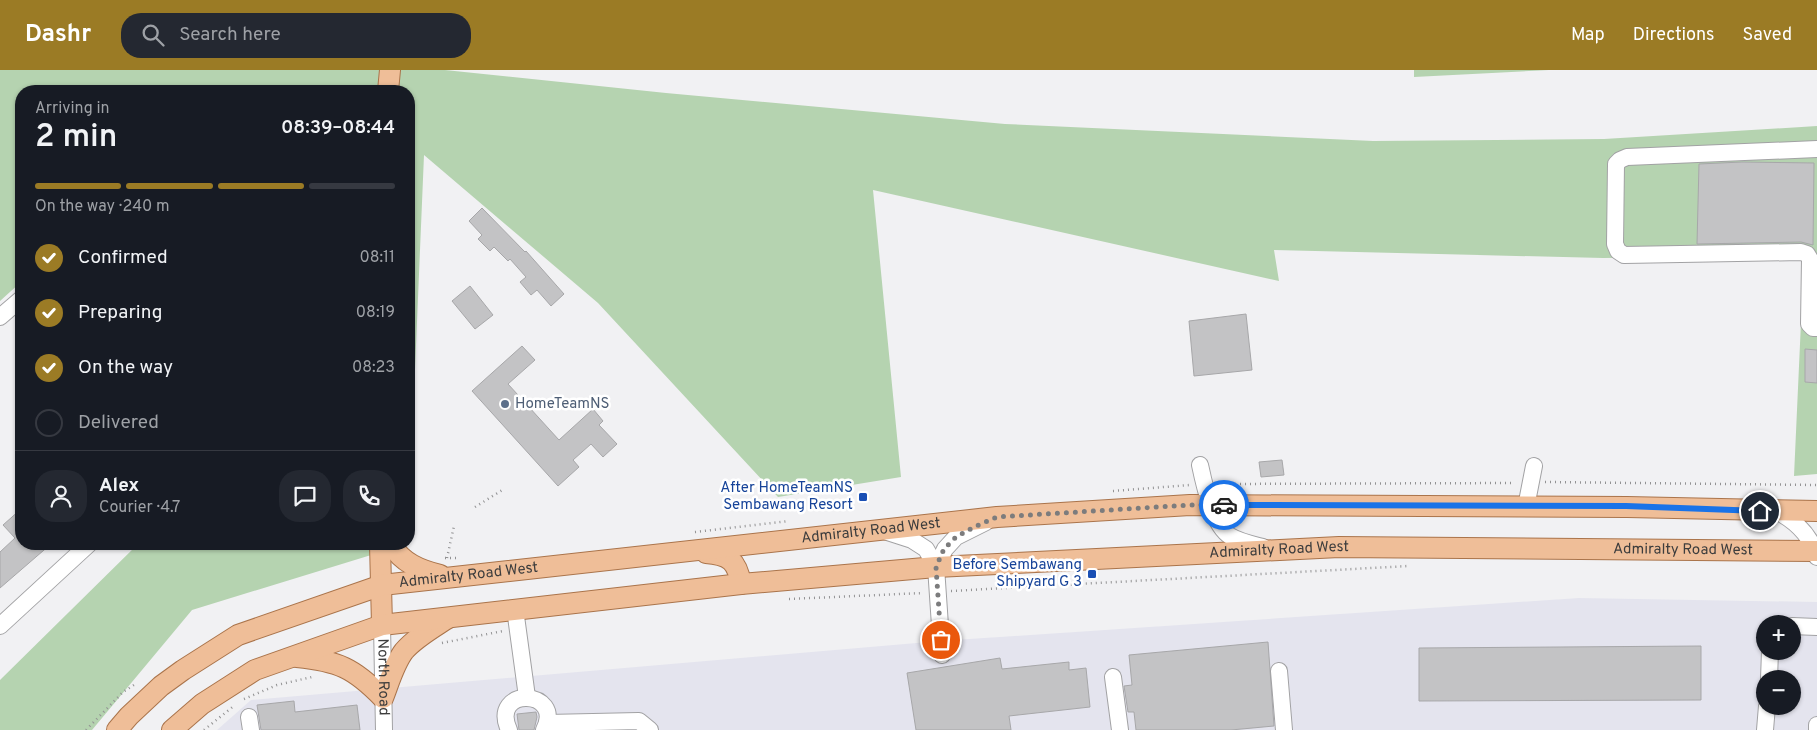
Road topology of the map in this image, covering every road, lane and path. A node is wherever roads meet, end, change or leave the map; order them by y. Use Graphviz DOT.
graph roads {
  1 [pos="390,70"];
  2 [pos="389,85"];
  3 [pos="1817,149"];
  4 [pos="15,304"];
  5 [pos="0,317"];
  6 [pos="1817,328"];
  7 [pos="1200,465"];
  8 [pos="1534,466"];
  9 [pos="504,489"];
  10 [pos="1212,505"];
  11 [pos="475,507"];
  12 [pos="1526,507"];
  13 [pos="1817,511"];
  14 [pos="1778,512"];
  15 [pos="997,517"];
  16 [pos="454,526"];
  17 [pos="880,530"];
  18 [pos="1275,549"];
  19 [pos="82,550"];
  20 [pos="380,550"];
  21 [pos="394,550"];
  22 [pos="681,552"];
  23 [pos="1817,552"];
  24 [pos="1411,566"];
  25 [pos="936,567"];
  26 [pos="447,568"];
  27 [pos="741,584"];
  28 [pos="382,585"];
  29 [pos="938,592"];
  30 [pos="784,599"];
  31 [pos="451,616"];
  32 [pos="516,619"];
  33 [pos="382,625"];
  34 [pos="0,626"];
  35 [pos="1801,626"];
  36 [pos="1817,627"];
  37 [pos="438,644"];
  38 [pos="942,655"];
  39 [pos="292,657"];
  40 [pos="342,667"];
  41 [pos="1279,671"];
  42 [pos="1113,677"];
  43 [pos="527,697"];
  44 [pos="383,698"];
  45 [pos="1767,715"];
  46 [pos="1817,725"];
  47 [pos="545,727"];
  48 [pos="117,730"];
  49 [pos="172,730"];
  50 [pos="204,730"];
  51 [pos="384,730"];
  52 [pos="509,730"];
  53 [pos="650,730"];
  54 [pos="1120,730"];
  55 [pos="1284,730"];
  56 [pos="1766,730"];
  57 [pos="1817,730"];
  1 -- 2 [label="main road"];
  3 -- 6 [label="street"];
  4 -- 5 [label="street"];
  7 -- 10 [label="street"];
  8 -- 12 [label="street"];
  9 -- 11 [label="path"];
  10 -- 12 [label="main road, Admiralty Road West"];
  10 -- 15 [label="main road, Admiralty Road West"];
  10 -- 18 [label="street"];
  12 -- 14 [label="main road, Admiralty Road West"];
  13 -- 14 [label="main road, Admiralty Road West"];
  14 -- 23 [label="street"];
  15 -- 17 [label="main road, Admiralty Road West"];
  15 -- 25 [label="street"];
  16 -- 26 [label="path"];
  17 -- 22 [label="main road, Admiralty Road West"];
  17 -- 25 [label="street"];
  18 -- 23 [label="main road, Admiralty Road West"];
  18 -- 25 [label="main road, Admiralty Road West"];
  19 -- 34 [label="street"];
  20 -- 28 [label="main road"];
  21 -- 26 [label="main road"];
  22 -- 26 [label="main road, Admiralty Road West"];
  22 -- 27 [label="main road"];
  24 -- 29 [label="path"];
  25 -- 27 [label="main road, Admiralty Road West"];
  25 -- 29 [label="street"];
  26 -- 28 [label="main road, Admiralty Road West"];
  27 -- 32 [label="main road, Admiralty Road West"];
  28 -- 33 [label="main road"];
  28 -- 48 [label="main road, Admiralty Road West"];
  29 -- 30 [label="path"];
  29 -- 38 [label="street"];
  31 -- 32 [label="main road, Admiralty Road West"];
  31 -- 33 [label="main road, Admiralty Road West"];
  31 -- 44 [label="main road"];
  32 -- 37 [label="path"];
  32 -- 43 [label="street"];
  33 -- 39 [label="main road, Admiralty Road West"];
  33 -- 44 [label="street, North Road"];
  35 -- 36 [label="street"];
  39 -- 40 [label="main road"];
  39 -- 49 [label="main road, Admiralty Road West"];
  40 -- 44 [label="main road"];
  40 -- 50 [label="path"];
  41 -- 55 [label="street"];
  42 -- 54 [label="street"];
  43 -- 47 [label="street"];
  43 -- 52 [label="street"];
  44 -- 51 [label="street, North Road"];
  45 -- 56 [label="street"];
  46 -- 57 [label="street"];
  47 -- 53 [label="street"];
}
